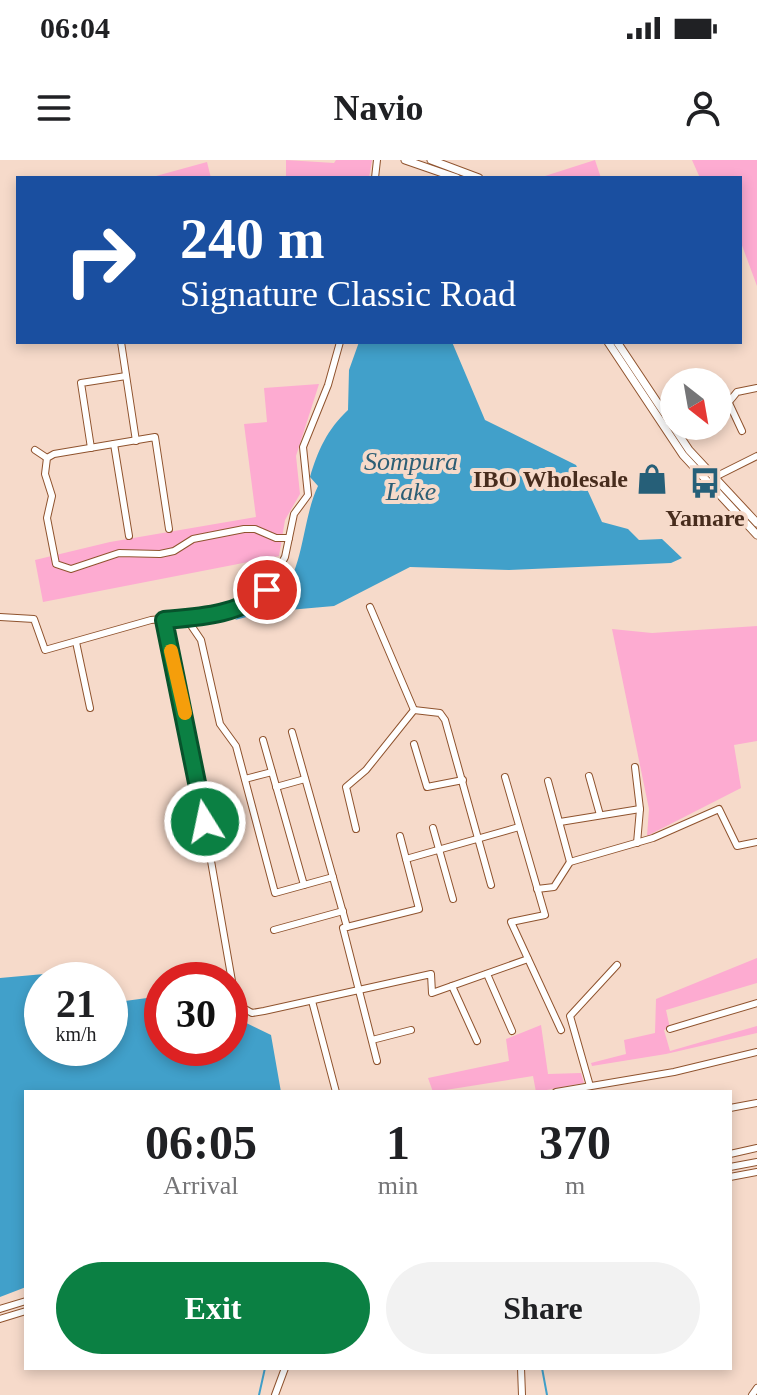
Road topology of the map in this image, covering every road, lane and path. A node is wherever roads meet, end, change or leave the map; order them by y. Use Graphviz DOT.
graph roads {
  1 [pos="405,160"];
  2 [pos="436,161"];
  3 [pos="454,174"];
  4 [pos="121,344"];
  5 [pos="339,344"];
  6 [pos="609,344"];
  7 [pos="618,344"];
  8 [pos="126,376"];
  9 [pos="757,388"];
  10 [pos="732,397"];
  11 [pos="732,410"];
  12 [pos="742,431"];
  13 [pos="136,441"];
  14 [pos="114,444"];
  15 [pos="91,448"];
  16 [pos="35,450"];
  17 [pos="757,456"];
  18 [pos="47,458"];
  19 [pos="710,480"];
  20 [pos="757,523"];
  21 [pos="169,529"];
  22 [pos="757,535"];
  23 [pos="129,536"];
  24 [pos="289,538"];
  25 [pos="370,607"];
  26 [pos="0,617"];
  27 [pos="186,618"];
  28 [pos="164,620"];
  29 [pos="76,642"];
  30 [pos="90,708"];
  31 [pos="414,710"];
  32 [pos="292,732"];
  33 [pos="263,740"];
  34 [pos="414,744"];
  35 [pos="635,767"];
  36 [pos="272,772"];
  37 [pos="589,776"];
  38 [pos="505,777"];
  39 [pos="245,779"];
  40 [pos="305,779"];
  41 [pos="463,780"];
  42 [pos="548,781"];
  43 [pos="276,787"];
  44 [pos="640,809"];
  45 [pos="600,815"];
  46 [pos="560,822"];
  47 [pos="519,827"];
  48 [pos="433,828"];
  49 [pos="356,829"];
  50 [pos="400,836"];
  51 [pos="479,838"];
  52 [pos="757,842"];
  53 [pos="637,843"];
  54 [pos="439,849"];
  55 [pos="406,859"];
  56 [pos="570,862"];
  57 [pos="333,877"];
  58 [pos="304,885"];
  59 [pos="491,885"];
  60 [pos="537,889"];
  61 [pos="453,899"];
  62 [pos="343,911"];
  63 [pos="347,927"];
  64 [pos="274,930"];
  65 [pos="528,959"];
  66 [pos="617,965"];
  67 [pos="487,974"];
  68 [pos="452,986"];
  69 [pos="359,990"];
  70 [pos="312,1001"];
  71 [pos="757,1003"];
  72 [pos="670,1029"];
  73 [pos="411,1030"];
  74 [pos="561,1030"];
  75 [pos="512,1031"];
  76 [pos="372,1040"];
  77 [pos="477,1041"];
  78 [pos="757,1052"];
  79 [pos="377,1061"];
  80 [pos="590,1086"];
  81 [pos="335,1090"];
  82 [pos="567,1090"];
  83 [pos="757,1103"];
  84 [pos="732,1108"];
  85 [pos="757,1148"];
  86 [pos="732,1154"];
  87 [pos="757,1162"];
  88 [pos="732,1167"];
  89 [pos="757,1172"];
  90 [pos="732,1177"];
  91 [pos="24,1302"];
  92 [pos="0,1309"];
  93 [pos="24,1312"];
  94 [pos="0,1319"];
  95 [pos="284,1370"];
  96 [pos="521,1370"];
  97 [pos="757,1388"];
  98 [pos="275,1395"];
  99 [pos="522,1395"];
  100 [pos="752,1395"];
  1 -- 3 [label="main road"];
  2 -- 3 [label="main road"];
  4 -- 8 [label="street"];
  5 -- 24 [label="street"];
  6 -- 19 [label="main road"];
  7 -- 19 [label="main road"];
  8 -- 13 [label="street"];
  8 -- 15 [label="street"];
  9 -- 10 [label="street"];
  11 -- 12 [label="street"];
  13 -- 14 [label="street"];
  13 -- 21 [label="street"];
  14 -- 15 [label="street"];
  14 -- 23 [label="street"];
  15 -- 18 [label="street"];
  16 -- 18 [label="street"];
  17 -- 19 [label="street"];
  18 -- 24 [label="street"];
  19 -- 20 [label="main road"];
  19 -- 22 [label="main road"];
  24 -- 27 [label="street"];
  25 -- 31 [label="street"];
  26 -- 29 [label="street"];
  27 -- 28 [label="street"];
  27 -- 39 [label="street"];
  28 -- 29 [label="street"];
  28 -- 70 [label="street"];
  29 -- 30 [label="street"];
  31 -- 41 [label="street"];
  31 -- 49 [label="street"];
  32 -- 40 [label="street"];
  33 -- 36 [label="street"];
  34 -- 41 [label="street"];
  35 -- 44 [label="street"];
  36 -- 39 [label="street"];
  36 -- 43 [label="street"];
  37 -- 45 [label="street"];
  38 -- 47 [label="street"];
  39 -- 58 [label="street"];
  40 -- 43 [label="street"];
  40 -- 57 [label="street"];
  41 -- 51 [label="street"];
  42 -- 46 [label="street"];
  43 -- 58 [label="street"];
  44 -- 45 [label="street"];
  44 -- 53 [label="street"];
  45 -- 46 [label="street"];
  46 -- 56 [label="street"];
  47 -- 51 [label="street"];
  47 -- 60 [label="street"];
  48 -- 54 [label="street"];
  50 -- 55 [label="street"];
  51 -- 54 [label="street"];
  51 -- 59 [label="street"];
  52 -- 53 [label="street"];
  53 -- 56 [label="street"];
  54 -- 55 [label="street"];
  54 -- 61 [label="street"];
  55 -- 63 [label="street"];
  56 -- 60 [label="street"];
  57 -- 58 [label="street"];
  57 -- 62 [label="street"];
  60 -- 65 [label="street"];
  62 -- 63 [label="street"];
  62 -- 64 [label="street"];
  63 -- 69 [label="street"];
  65 -- 67 [label="street"];
  65 -- 74 [label="street"];
  66 -- 80 [label="street"];
  67 -- 68 [label="street"];
  67 -- 75 [label="street"];
  68 -- 69 [label="street"];
  68 -- 77 [label="street"];
  69 -- 70 [label="street"];
  69 -- 76 [label="street"];
  70 -- 81 [label="street"];
  71 -- 72 [label="street"];
  73 -- 76 [label="street"];
  76 -- 79 [label="street"];
  78 -- 80 [label="street"];
  80 -- 82 [label="street"];
  83 -- 84 [label="street"];
  85 -- 86 [label="street"];
  87 -- 88 [label="street"];
  89 -- 90 [label="street"];
  91 -- 92 [label="street"];
  93 -- 94 [label="street"];
  95 -- 98 [label="street"];
  96 -- 99 [label="street"];
  97 -- 100 [label="street"];
}
